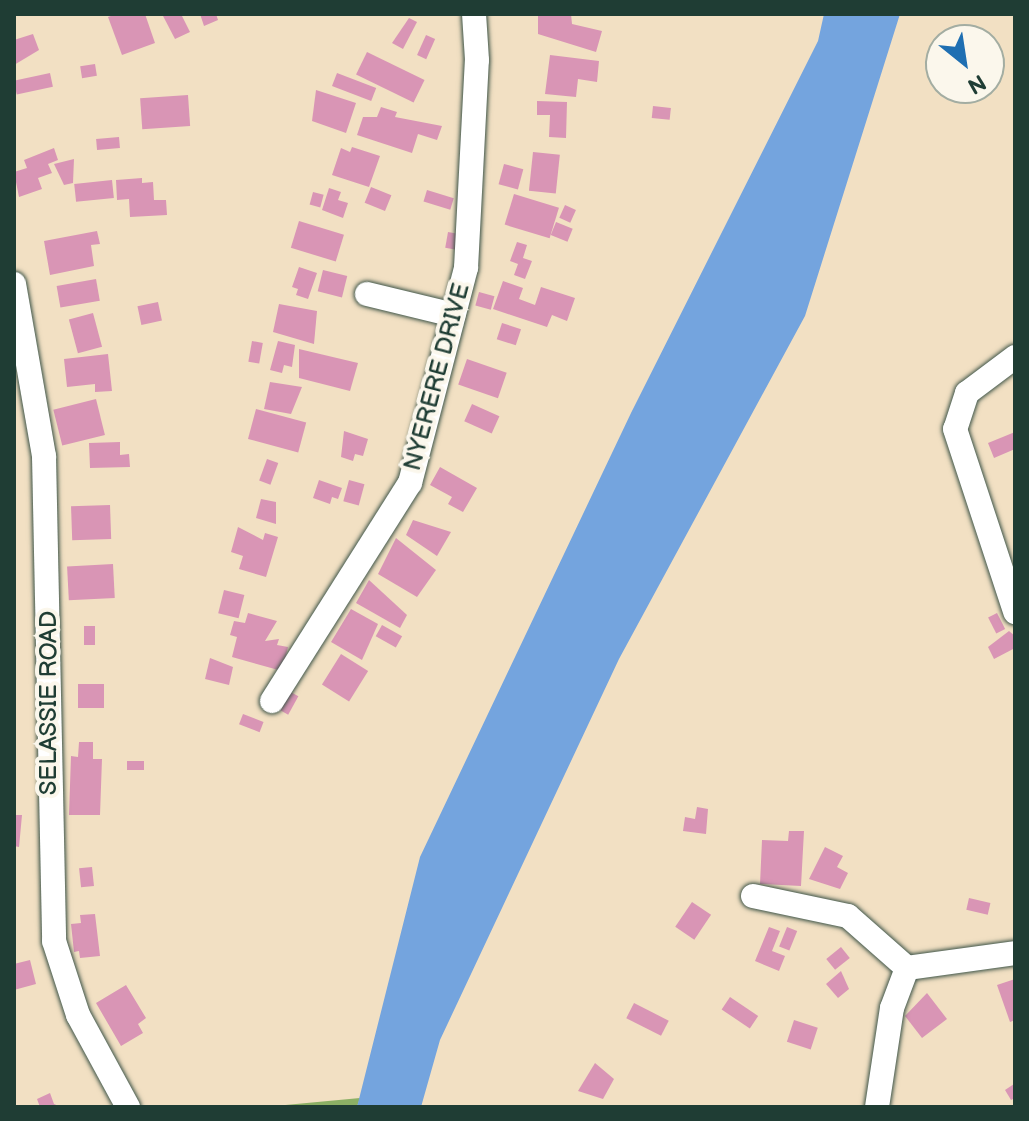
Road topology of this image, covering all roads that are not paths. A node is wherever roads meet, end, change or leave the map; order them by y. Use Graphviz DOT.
graph roads {
  1 [pos="474,14"];
  2 [pos="14,284"];
  3 [pos="367,294"];
  4 [pos="454,315"];
  5 [pos="1015,357"];
  6 [pos="1015,612"];
  7 [pos="272,701"];
  8 [pos="753,896"];
  9 [pos="1015,953"];
  10 [pos="907,968"];
  11 [pos="128,1107"];
  12 [pos="877,1107"];
  1 -- 4 [label="street, NYERERE DRIVE"];
  2 -- 11 [label="street, SELASSIE ROAD"];
  3 -- 4 [label="street"];
  4 -- 7 [label="street, NYERERE DRIVE"];
  5 -- 6 [label="street"];
  8 -- 10 [label="street"];
  9 -- 10 [label="street"];
  10 -- 12 [label="street"];
}
